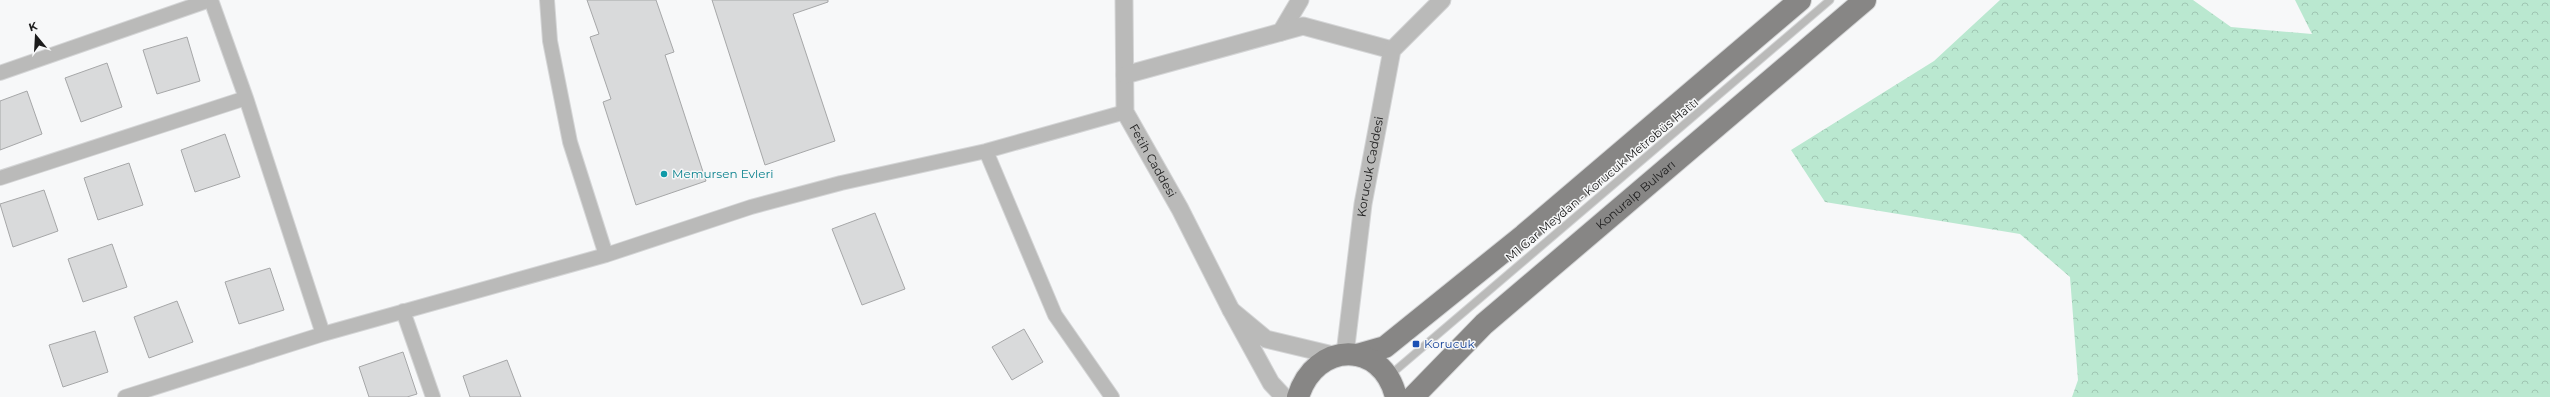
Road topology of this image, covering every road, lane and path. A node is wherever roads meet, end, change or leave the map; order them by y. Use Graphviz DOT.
graph roads {
  1 [pos="210,0"];
  2 [pos="547,0"];
  3 [pos="1124,0"];
  4 [pos="1300,0"];
  5 [pos="1442,0"];
  6 [pos="1800,0"];
  7 [pos="1830,0"];
  8 [pos="1865,0"];
  9 [pos="1281,32"];
  10 [pos="1392,50"];
  11 [pos="0,73"];
  12 [pos="1125,75"];
  13 [pos="246,98"];
  14 [pos="1125,112"];
  15 [pos="986,151"];
  16 [pos="0,178"];
  17 [pos="606,255"];
  18 [pos="1231,310"];
  19 [pos="403,311"];
  20 [pos="323,334"];
  21 [pos="1347,355"];
  22 [pos="1388,376"];
  23 [pos="125,397"];
  24 [pos="433,397"];
  25 [pos="1112,397"];
  26 [pos="1284,397"];
  27 [pos="1298,397"];
  28 [pos="1396,397"];
  29 [pos="1413,397"];
  1 -- 11 [label="street"];
  1 -- 13 [label="street"];
  2 -- 17 [label="street"];
  3 -- 12 [label="street, Fetih Caddesi"];
  4 -- 9 [label="street"];
  5 -- 10 [label="street"];
  6 -- 21 [label="main road"];
  7 -- 22 [label="lane, M1 Gar Meydan - Korucuk Metrobüs Hattı"];
  8 -- 29 [label="main road, Konuralp Bulvarı"];
  9 -- 10 [label="street"];
  9 -- 12 [label="street"];
  10 -- 21 [label="street, Korucuk Caddesi"];
  12 -- 14 [label="street, Fetih Caddesi"];
  13 -- 16 [label="street"];
  13 -- 20 [label="street"];
  14 -- 15 [label="street"];
  14 -- 18 [label="street, Fetih Caddesi"];
  15 -- 17 [label="street"];
  15 -- 25 [label="street"];
  17 -- 19 [label="street"];
  18 -- 21 [label="street, Fetih Caddesi"];
  18 -- 26 [label="street, Fetih Caddesi"];
  19 -- 20 [label="street"];
  19 -- 24 [label="street"];
  20 -- 23 [label="street"];
  21 -- 22 [label="main road"];
  21 -- 27 [label="main road"];
  22 -- 28 [label="main road"];
}
